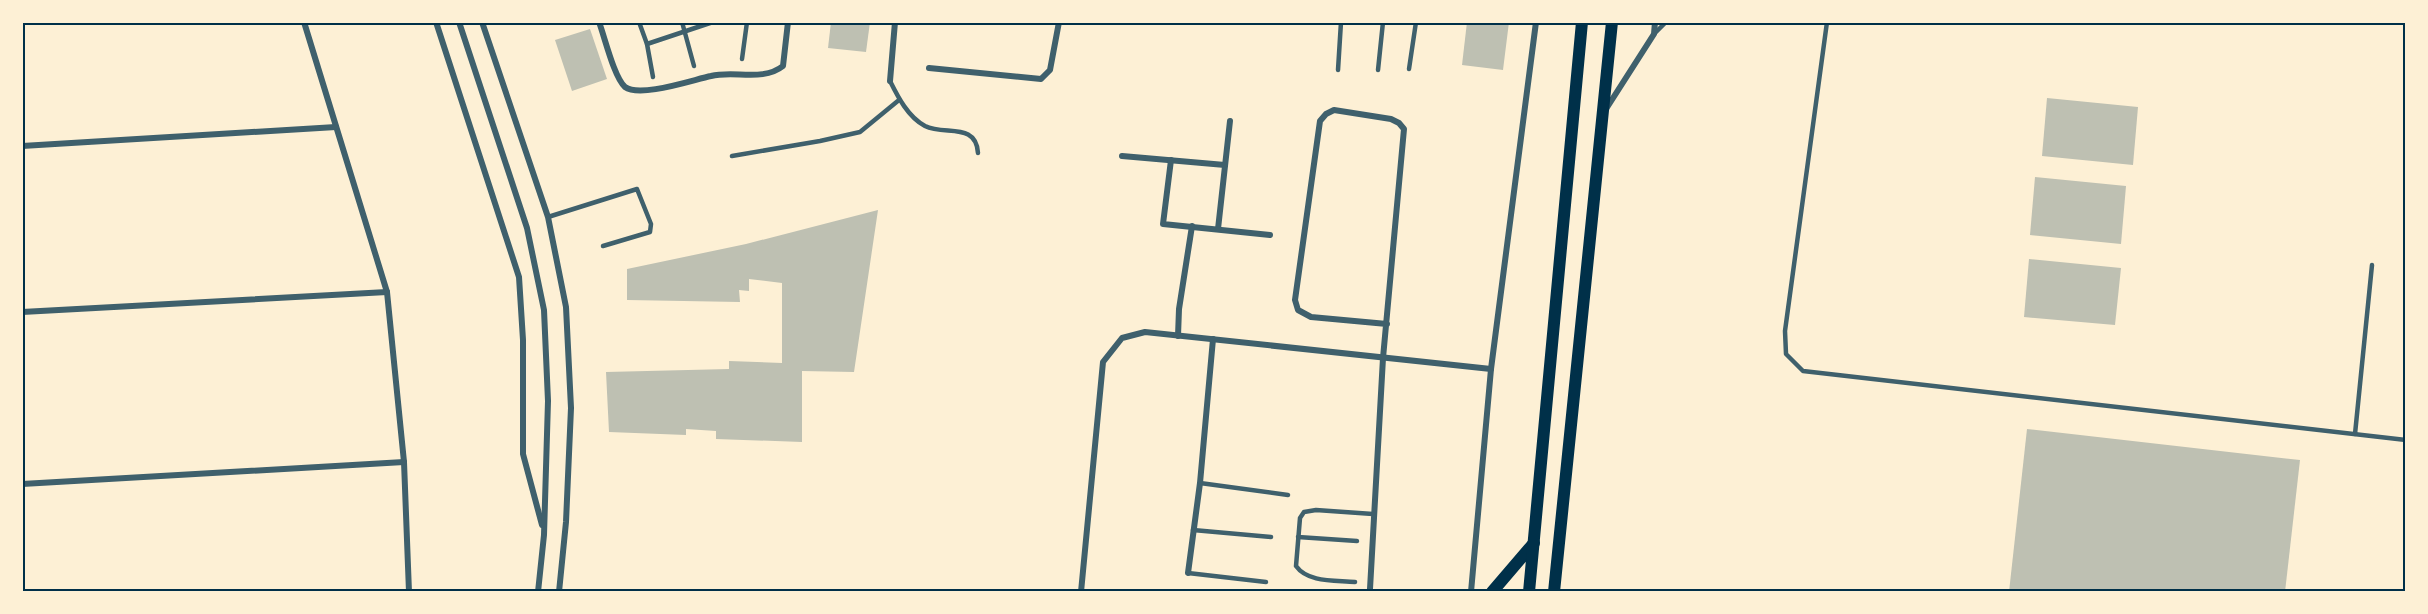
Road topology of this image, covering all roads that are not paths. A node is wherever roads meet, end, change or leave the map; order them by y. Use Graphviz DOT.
graph roads {
  1 [pos="304,22"];
  2 [pos="436,22"];
  3 [pos="459,22"];
  4 [pos="482,22"];
  5 [pos="599,22"];
  6 [pos="639,22"];
  7 [pos="682,22"];
  8 [pos="713,22"];
  9 [pos="747,22"];
  10 [pos="788,22"];
  11 [pos="896,22"];
  12 [pos="1059,22"];
  13 [pos="1341,22"];
  14 [pos="1383,22"];
  15 [pos="1416,22"];
  16 [pos="1536,22"];
  17 [pos="1582,22"];
  18 [pos="1612,22"];
  19 [pos="1655,22"];
  20 [pos="1666,22"];
  21 [pos="1827,22"];
  22 [pos="685,33"];
  23 [pos="1654,34"];
  24 [pos="647,44"];
  25 [pos="742,59"];
  26 [pos="694,66"];
  27 [pos="929,68"];
  28 [pos="1408,69"];
  29 [pos="1338,70"];
  30 [pos="1378,70"];
  31 [pos="653,76"];
  32 [pos="890,81"];
  33 [pos="899,100"];
  34 [pos="1603,115"];
  35 [pos="1230,121"];
  36 [pos="336,127"];
  37 [pos="22,146"];
  38 [pos="978,153"];
  39 [pos="732,156"];
  40 [pos="1122,156"];
  41 [pos="1171,160"];
  42 [pos="1225,165"];
  43 [pos="548,217"];
  44 [pos="1192,226"];
  45 [pos="1218,229"];
  46 [pos="1270,235"];
  47 [pos="603,246"];
  48 [pos="2372,266"];
  49 [pos="387,292"];
  50 [pos="22,312"];
  51 [pos="1387,324"];
  52 [pos="1178,336"];
  53 [pos="1213,339"];
  54 [pos="1383,358"];
  55 [pos="1491,369"];
  56 [pos="2355,434"];
  57 [pos="2406,440"];
  58 [pos="404,462"];
  59 [pos="1200,483"];
  60 [pos="22,484"];
  61 [pos="1288,495"];
  62 [pos="1373,514"];
  63 [pos="1193,530"];
  64 [pos="544,535"];
  65 [pos="1271,537"];
  66 [pos="1298,537"];
  67 [pos="1358,541"];
  68 [pos="1534,543"];
  69 [pos="1188,573"];
  70 [pos="1266,582"];
  71 [pos="1355,582"];
  72 [pos="1370,589"];
  73 [pos="410,591"];
  74 [pos="538,591"];
  75 [pos="560,591"];
  76 [pos="1081,591"];
  77 [pos="1471,591"];
  78 [pos="1492,591"];
  79 [pos="1529,591"];
  80 [pos="1554,591"];
  1 -- 36 [label="street"];
  2 -- 64 [label="street"];
  3 -- 64 [label="street"];
  4 -- 43 [label="street"];
  5 -- 10 [label="street"];
  6 -- 24 [label="lane"];
  7 -- 22 [label="lane"];
  8 -- 22 [label="lane"];
  9 -- 25 [label="lane"];
  11 -- 32 [label="street"];
  12 -- 27 [label="street"];
  13 -- 29 [label="lane"];
  14 -- 30 [label="lane"];
  15 -- 28 [label="lane"];
  16 -- 55 [label="street"];
  17 -- 68 [label="main road"];
  18 -- 34 [label="main road"];
  19 -- 23 [label="street"];
  20 -- 23 [label="lane"];
  21 -- 56 [label="lane"];
  22 -- 24 [label="lane"];
  22 -- 26 [label="lane"];
  23 -- 34 [label="street"];
  24 -- 31 [label="lane"];
  32 -- 33 [label="lane"];
  33 -- 38 [label="lane"];
  33 -- 39 [label="lane"];
  34 -- 80 [label="main road"];
  35 -- 42 [label="street"];
  36 -- 37 [label="street"];
  36 -- 49 [label="street"];
  40 -- 41 [label="street"];
  41 -- 42 [label="street"];
  41 -- 44 [label="street"];
  42 -- 45 [label="street"];
  43 -- 47 [label="lane"];
  43 -- 75 [label="street"];
  44 -- 45 [label="street"];
  44 -- 52 [label="street"];
  45 -- 46 [label="street"];
  48 -- 56 [label="lane"];
  49 -- 50 [label="street"];
  49 -- 58 [label="street"];
  51 -- 51 [label="street"];
  51 -- 54 [label="street"];
  52 -- 53 [label="street"];
  52 -- 76 [label="street"];
  53 -- 54 [label="street"];
  53 -- 59 [label="street"];
  54 -- 55 [label="street"];
  54 -- 62 [label="street"];
  55 -- 77 [label="street"];
  56 -- 57 [label="lane"];
  58 -- 60 [label="street"];
  58 -- 73 [label="street"];
  59 -- 61 [label="lane"];
  59 -- 63 [label="street"];
  62 -- 66 [label="lane"];
  62 -- 72 [label="street"];
  63 -- 65 [label="lane"];
  63 -- 69 [label="street"];
  64 -- 74 [label="street"];
  66 -- 67 [label="lane"];
  66 -- 71 [label="lane"];
  68 -- 78 [label="main road"];
  68 -- 79 [label="main road"];
  69 -- 70 [label="lane"];
}
